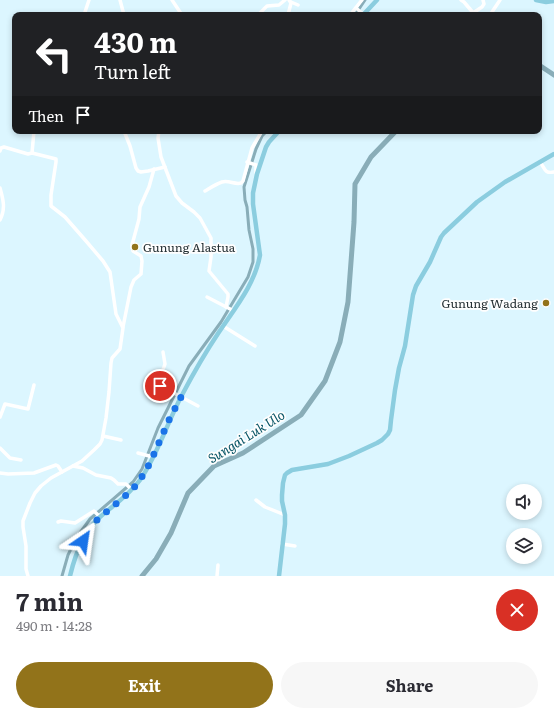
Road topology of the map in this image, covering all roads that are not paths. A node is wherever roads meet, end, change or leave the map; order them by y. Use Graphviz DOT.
graph roads {
  1 [pos="89,0"];
  2 [pos="120,0"];
  3 [pos="172,0"];
  4 [pos="285,0"];
  5 [pos="362,0"];
  6 [pos="377,0"];
  7 [pos="461,0"];
  8 [pos="483,0"];
  9 [pos="500,0"];
  10 [pos="538,0"];
  11 [pos="290,1"];
  12 [pos="554,1"];
  13 [pos="298,5"];
  14 [pos="357,8"];
  15 [pos="85,12"];
  16 [pos="123,12"];
  17 [pos="180,12"];
  18 [pos="261,12"];
  19 [pos="288,12"];
  20 [pos="353,12"];
  21 [pos="361,12"];
  22 [pos="365,12"];
  23 [pos="472,12"];
  24 [pos="476,12"];
  25 [pos="492,12"];
  26 [pos="34,134"];
  27 [pos="125,134"];
  28 [pos="159,134"];
  29 [pos="260,134"];
  30 [pos="277,134"];
  31 [pos="0,151"];
  32 [pos="32,153"];
  33 [pos="554,154"];
  34 [pos="248,163"];
  35 [pos="541,163"];
  36 [pos="165,167"];
  37 [pos="154,169"];
  38 [pos="554,172"];
  39 [pos="257,174"];
  40 [pos="0,188"];
  41 [pos="205,191"];
  42 [pos="0,220"];
  43 [pos="207,297"];
  44 [pos="229,308"];
  45 [pos="223,326"];
  46 [pos="123,328"];
  47 [pos="255,346"];
  48 [pos="163,352"];
  49 [pos="34,385"];
  50 [pos="179,396"];
  51 [pos="198,406"];
  52 [pos="0,417"];
  53 [pos="103,436"];
  54 [pos="121,440"];
  55 [pos="0,448"];
  56 [pos="138,453"];
  57 [pos="149,456"];
  58 [pos="21,460"];
  59 [pos="72,466"];
  60 [pos="62,472"];
  61 [pos="0,473"];
  62 [pos="129,487"];
  63 [pos="256,500"];
  64 [pos="97,515"];
  65 [pos="285,515"];
  66 [pos="58,522"];
  67 [pos="285,544"];
  68 [pos="295,546"];
  69 [pos="218,565"];
  70 [pos="28,576"];
  71 [pos="70,576"];
  72 [pos="217,576"];
  73 [pos="279,576"];
  1 -- 15 [label="street"];
  2 -- 16 [label="street"];
  3 -- 17 [label="street"];
  4 -- 18 [label="street"];
  5 -- 14 [label="street"];
  6 -- 22 [label="main road"];
  7 -- 23 [label="street"];
  8 -- 24 [label="street"];
  9 -- 25 [label="street"];
  10 -- 12 [label="main road"];
  11 -- 13 [label="street"];
  11 -- 19 [label="street"];
  14 -- 20 [label="street"];
  14 -- 21 [label="street"];
  26 -- 32 [label="street"];
  27 -- 37 [label="street"];
  28 -- 36 [label="street"];
  29 -- 34 [label="street"];
  30 -- 39 [label="main road"];
  31 -- 32 [label="street"];
  32 -- 46 [label="street"];
  33 -- 35 [label="main road"];
  34 -- 39 [label="street"];
  34 -- 41 [label="street"];
  35 -- 38 [label="street"];
  35 -- 65 [label="main road"];
  36 -- 37 [label="street"];
  36 -- 44 [label="street"];
  37 -- 46 [label="street"];
  39 -- 44 [label="main road"];
  40 -- 42 [label="street"];
  43 -- 44 [label="street"];
  44 -- 45 [label="main road"];
  45 -- 47 [label="street"];
  45 -- 50 [label="main road"];
  46 -- 53 [label="street"];
  48 -- 50 [label="street"];
  49 -- 52 [label="street"];
  50 -- 51 [label="street"];
  50 -- 57 [label="main road"];
  53 -- 54 [label="street"];
  53 -- 59 [label="street"];
  55 -- 58 [label="street"];
  56 -- 57 [label="street"];
  57 -- 62 [label="main road"];
  59 -- 60 [label="street"];
  59 -- 62 [label="street"];
  60 -- 61 [label="street"];
  60 -- 70 [label="street"];
  62 -- 64 [label="main road"];
  63 -- 65 [label="street"];
  64 -- 66 [label="street"];
  64 -- 71 [label="main road"];
  65 -- 67 [label="main road"];
  67 -- 68 [label="street"];
  67 -- 73 [label="main road"];
  69 -- 72 [label="street"];
}
